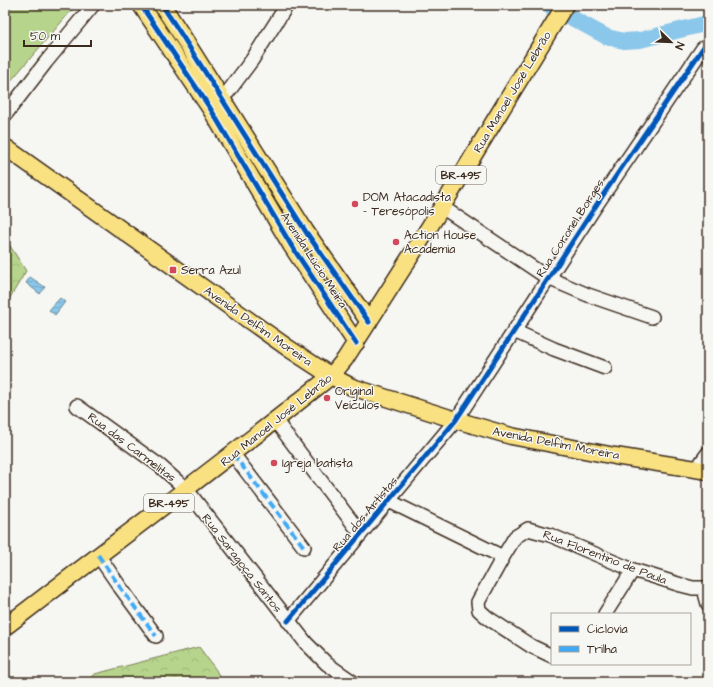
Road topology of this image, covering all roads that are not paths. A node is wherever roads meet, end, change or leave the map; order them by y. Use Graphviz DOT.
graph roads {
  1 [pos="93,5"];
  2 [pos="141,5"];
  3 [pos="162,5"];
  4 [pos="287,5"];
  5 [pos="565,5"];
  6 [pos="703,48"];
  7 [pos="216,104"];
  8 [pos="5,115"];
  9 [pos="5,147"];
  10 [pos="442,207"];
  11 [pos="306,232"];
  12 [pos="291,245"];
  13 [pos="548,278"];
  14 [pos="652,317"];
  15 [pos="369,322"];
  16 [pos="514,332"];
  17 [pos="356,343"];
  18 [pos="605,368"];
  19 [pos="332,376"];
  20 [pos="77,406"];
  21 [pos="276,420"];
  22 [pos="456,420"];
  23 [pos="708,453"];
  24 [pos="233,454"];
  25 [pos="703,470"];
  26 [pos="187,490"];
  27 [pos="389,501"];
  28 [pos="360,534"];
  29 [pos="304,547"];
  30 [pos="98,556"];
  31 [pos="503,557"];
  32 [pos="633,570"];
  33 [pos="706,588"];
  34 [pos="708,604"];
  35 [pos="606,613"];
  36 [pos="288,621"];
  37 [pos="5,627"];
  38 [pos="156,636"];
  39 [pos="551,656"];
  40 [pos="353,682"];
  1 -- 8 [label="street"];
  2 -- 7 [label="main road, Avenida Lúcio Meira"];
  3 -- 7 [label="main road, Avenida Lúcio Meira"];
  4 -- 7 [label="street"];
  5 -- 10 [label="main road, Rua Manoel José Lebrão / BR-495"];
  6 -- 13 [label="street, Rua Coronel Borges"];
  7 -- 11 [label="main road, Avenida Lúcio Meira"];
  7 -- 12 [label="main road, Avenida Lúcio Meira"];
  9 -- 19 [label="main road, Avenida Delfim Moreira"];
  10 -- 13 [label="street"];
  10 -- 15 [label="main road, Rua Manoel José Lebrão / BR-495"];
  11 -- 12 [label="main road"];
  11 -- 15 [label="main road, Avenida Lúcio Meira"];
  12 -- 17 [label="main road, Avenida Lúcio Meira"];
  13 -- 14 [label="street"];
  13 -- 16 [label="street, Rua Coronel Borges"];
  15 -- 17 [label="main road, Rua Manoel José Lebrão / BR-495"];
  16 -- 18 [label="street"];
  16 -- 22 [label="street, Rua Coronel Borges"];
  17 -- 19 [label="main road, Rua Manoel José Lebrão / BR-495"];
  19 -- 21 [label="main road, Rua Manoel José Lebrão / BR-495"];
  19 -- 22 [label="main road, Avenida Delfim Moreira"];
  20 -- 26 [label="street, Rua das Carmelitas"];
  21 -- 24 [label="main road, Rua Manoel José Lebrão / BR-495"];
  21 -- 28 [label="street"];
  22 -- 25 [label="main road, Avenida Delfim Moreira"];
  22 -- 27 [label="street, Rua dos Artistas"];
  23 -- 25 [label="street"];
  24 -- 26 [label="main road, Rua Manoel José Lebrão / BR-495"];
  24 -- 29 [label="street"];
  26 -- 30 [label="main road, Rua Manoel José Lebrão / BR-495"];
  26 -- 36 [label="street, Rua Saragoça Santos"];
  27 -- 28 [label="street, Rua dos Artistas"];
  27 -- 31 [label="street"];
  28 -- 36 [label="street, Rua dos Artistas"];
  30 -- 37 [label="main road, Rua Manoel José Lebrão / BR-495"];
  30 -- 38 [label="street"];
  31 -- 32 [label="street, Rua Florentino de Paula"];
  31 -- 39 [label="street"];
  32 -- 33 [label="street, Rua Florentino de Paula"];
  32 -- 35 [label="street"];
  33 -- 34 [label="street, Rua Florentino de Paula"];
  36 -- 40 [label="street, Rua Saragoça Santos"];
}
